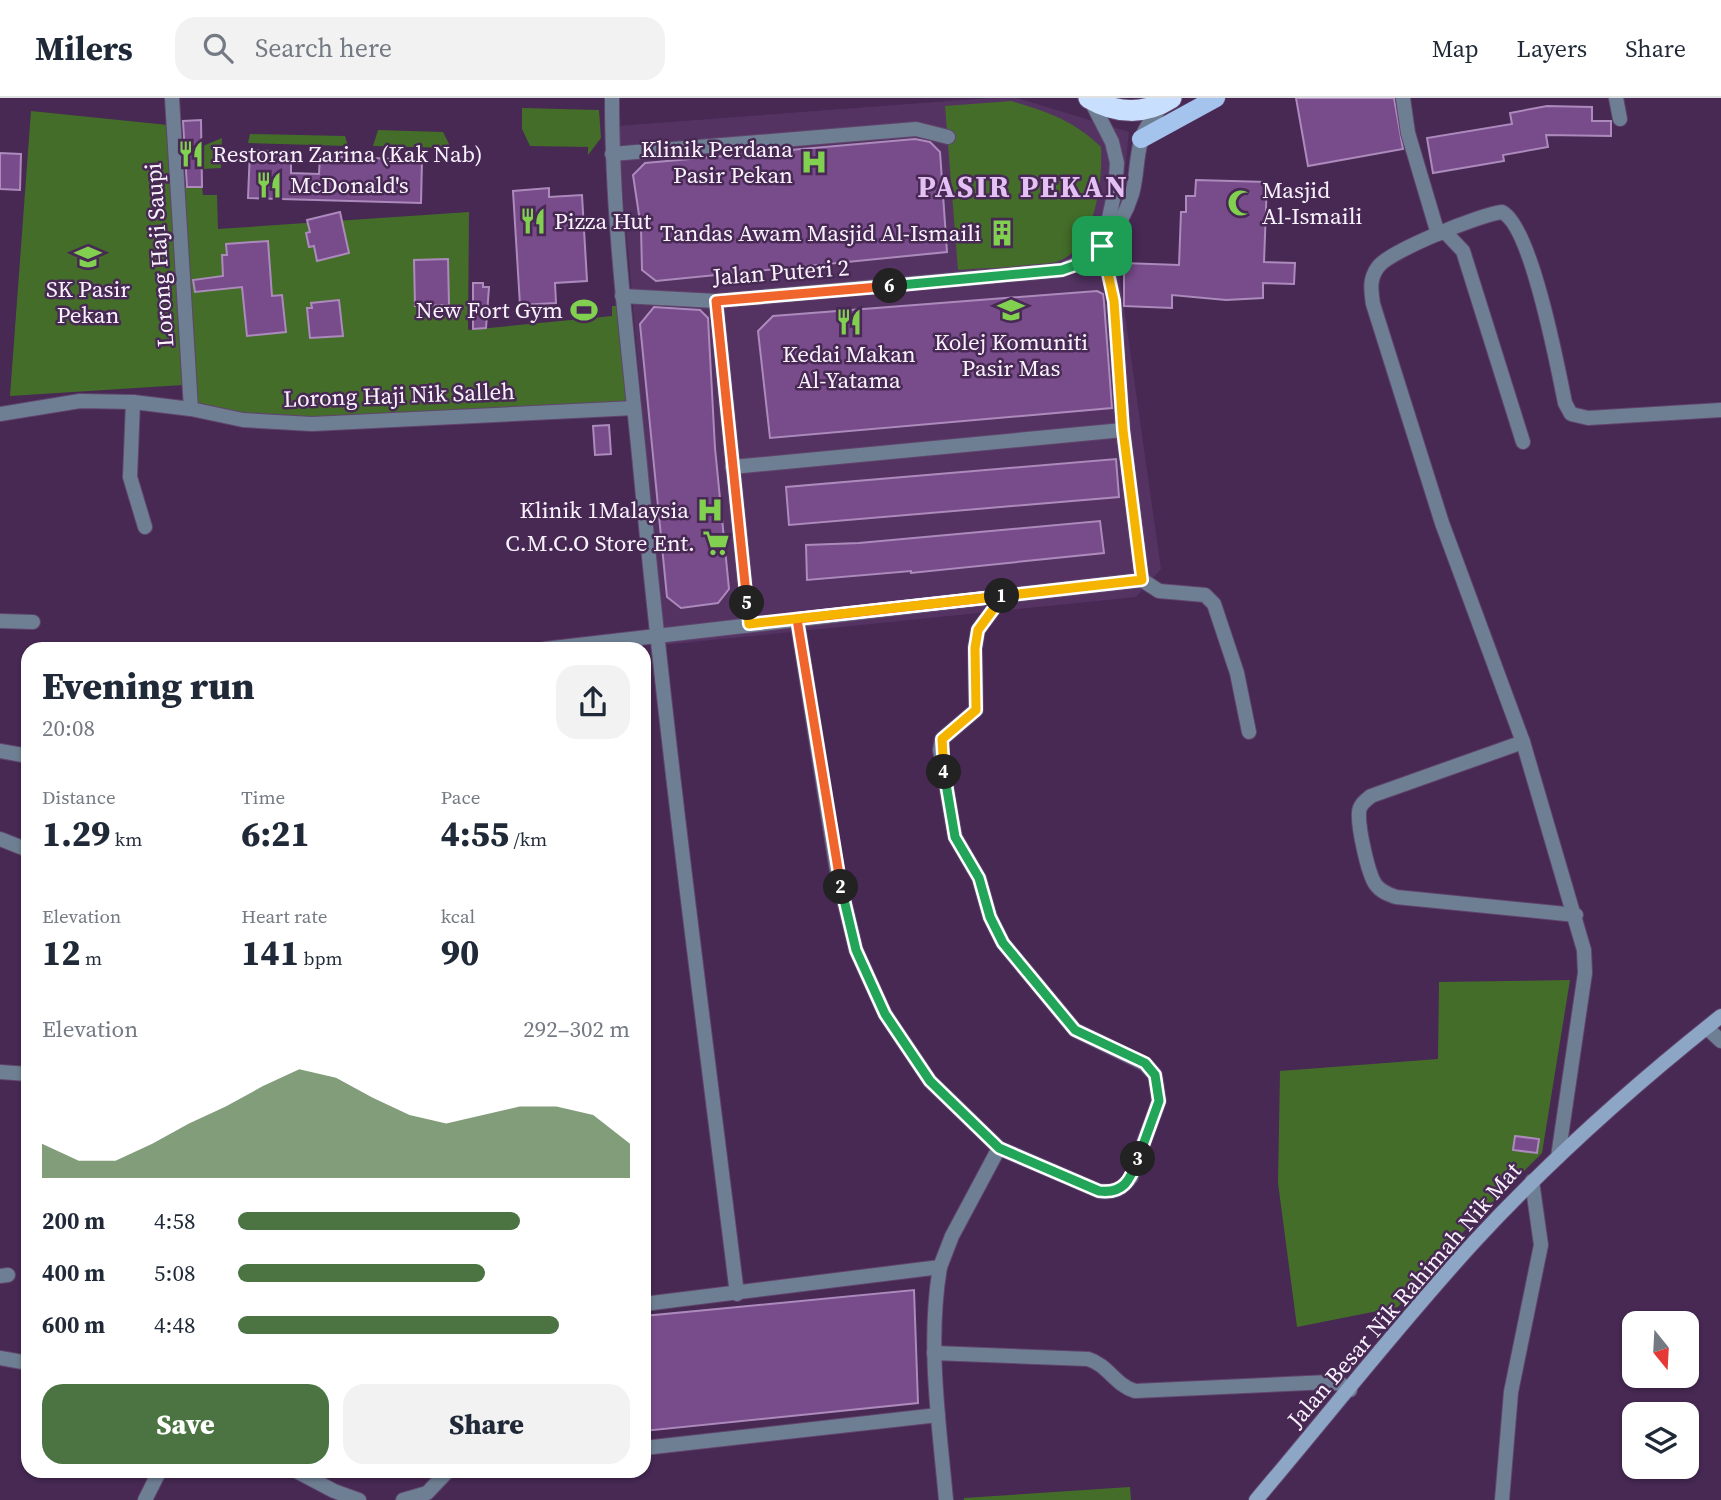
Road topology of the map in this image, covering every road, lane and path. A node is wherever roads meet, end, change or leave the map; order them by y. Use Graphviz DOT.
graph roads {
  1 [pos="172,98"];
  2 [pos="612,98"];
  3 [pos="1090,98"];
  4 [pos="1216,98"];
  5 [pos="1403,98"];
  6 [pos="1616,98"];
  7 [pos="1167,101"];
  8 [pos="1620,119"];
  9 [pos="948,137"];
  10 [pos="1141,139"];
  11 [pos="612,153"];
  12 [pos="1442,233"];
  13 [pos="1102,246"];
  14 [pos="622,296"];
  15 [pos="716,301"];
  16 [pos="133,402"];
  17 [pos="634,408"];
  18 [pos="191,409"];
  19 [pos="1721,410"];
  20 [pos="0,414"];
  21 [pos="1123,430"];
  22 [pos="1523,442"];
  23 [pos="732,467"];
  24 [pos="145,527"];
  25 [pos="1142,580"];
  26 [pos="1003,596"];
  27 [pos="797,619"];
  28 [pos="0,621"];
  29 [pos="33,622"];
  30 [pos="749,624"];
  31 [pos="656,636"];
  32 [pos="604,642"];
  33 [pos="1249,732"];
  34 [pos="1523,742"];
  35 [pos="0,751"];
  36 [pos="21,755"];
  37 [pos="0,839"];
  38 [pos="21,847"];
  39 [pos="1576,915"];
  40 [pos="1721,1016"];
  41 [pos="1707,1028"];
  42 [pos="1721,1041"];
  43 [pos="0,1072"];
  44 [pos="21,1074"];
  45 [pos="999,1148"];
  46 [pos="1558,1157"];
  47 [pos="1532,1181"];
  48 [pos="940,1267"];
  49 [pos="737,1294"];
  50 [pos="651,1303"];
  51 [pos="934,1353"];
  52 [pos="0,1358"];
  53 [pos="21,1362"];
  54 [pos="1350,1390"];
  55 [pos="938,1415"];
  56 [pos="651,1447"];
  57 [pos="156,1478"];
  58 [pos="309,1478"];
  59 [pos="442,1478"];
  60 [pos="427,1497"];
  61 [pos="145,1500"];
  62 [pos="359,1500"];
  63 [pos="403,1500"];
  64 [pos="946,1500"];
  65 [pos="1256,1500"];
  66 [pos="1502,1500"];
  1 -- 18 [label="street, Lorong Haji Saupi"];
  2 -- 11 [label="street"];
  3 -- 7 [label="highway"];
  3 -- 13 [label="street"];
  4 -- 10 [label="main road"];
  5 -- 12 [label="street"];
  6 -- 8 [label="street"];
  7 -- 10 [label="street"];
  9 -- 11 [label="street"];
  10 -- 13 [label="street"];
  11 -- 14 [label="street"];
  12 -- 19 [label="street"];
  12 -- 22 [label="street"];
  12 -- 34 [label="street"];
  13 -- 15 [label="street, Jalan Puteri 2"];
  13 -- 21 [label="street"];
  14 -- 15 [label="street, Jalan Puteri 2"];
  14 -- 17 [label="street"];
  15 -- 23 [label="street"];
  16 -- 18 [label="street, Lorong Haji Nik Salleh"];
  16 -- 20 [label="street, Lorong Haji Nik Salleh"];
  16 -- 24 [label="street"];
  17 -- 18 [label="street, Lorong Haji Nik Salleh"];
  17 -- 31 [label="street"];
  21 -- 23 [label="street"];
  21 -- 25 [label="street"];
  23 -- 30 [label="street"];
  25 -- 26 [label="street"];
  25 -- 33 [label="street"];
  26 -- 27 [label="street"];
  26 -- 45 [label="street"];
  27 -- 30 [label="street"];
  27 -- 45 [label="street"];
  28 -- 29 [label="street"];
  30 -- 31 [label="street"];
  31 -- 32 [label="street"];
  31 -- 49 [label="street"];
  34 -- 39 [label="street"];
  34 -- 39 [label="street"];
  35 -- 36 [label="street"];
  37 -- 38 [label="street"];
  39 -- 46 [label="street"];
  40 -- 41 [label="street, Jalan Besar Nik Rahimah Nik Mat"];
  41 -- 42 [label="street"];
  41 -- 46 [label="street, Jalan Besar Nik Rahimah Nik Mat"];
  43 -- 44 [label="street"];
  45 -- 48 [label="street"];
  46 -- 47 [label="street, Jalan Besar Nik Rahimah Nik Mat"];
  47 -- 54 [label="street, Jalan Besar Nik Rahimah Nik Mat"];
  47 -- 66 [label="street"];
  48 -- 49 [label="street"];
  48 -- 51 [label="street"];
  49 -- 50 [label="street"];
  51 -- 54 [label="street"];
  51 -- 55 [label="street"];
  52 -- 53 [label="street"];
  54 -- 65 [label="street, Jalan Besar Nik Rahimah Nik Mat"];
  55 -- 56 [label="street"];
  55 -- 64 [label="street"];
  57 -- 61 [label="street"];
  58 -- 62 [label="street"];
  59 -- 60 [label="street"];
  60 -- 63 [label="street"];
}
